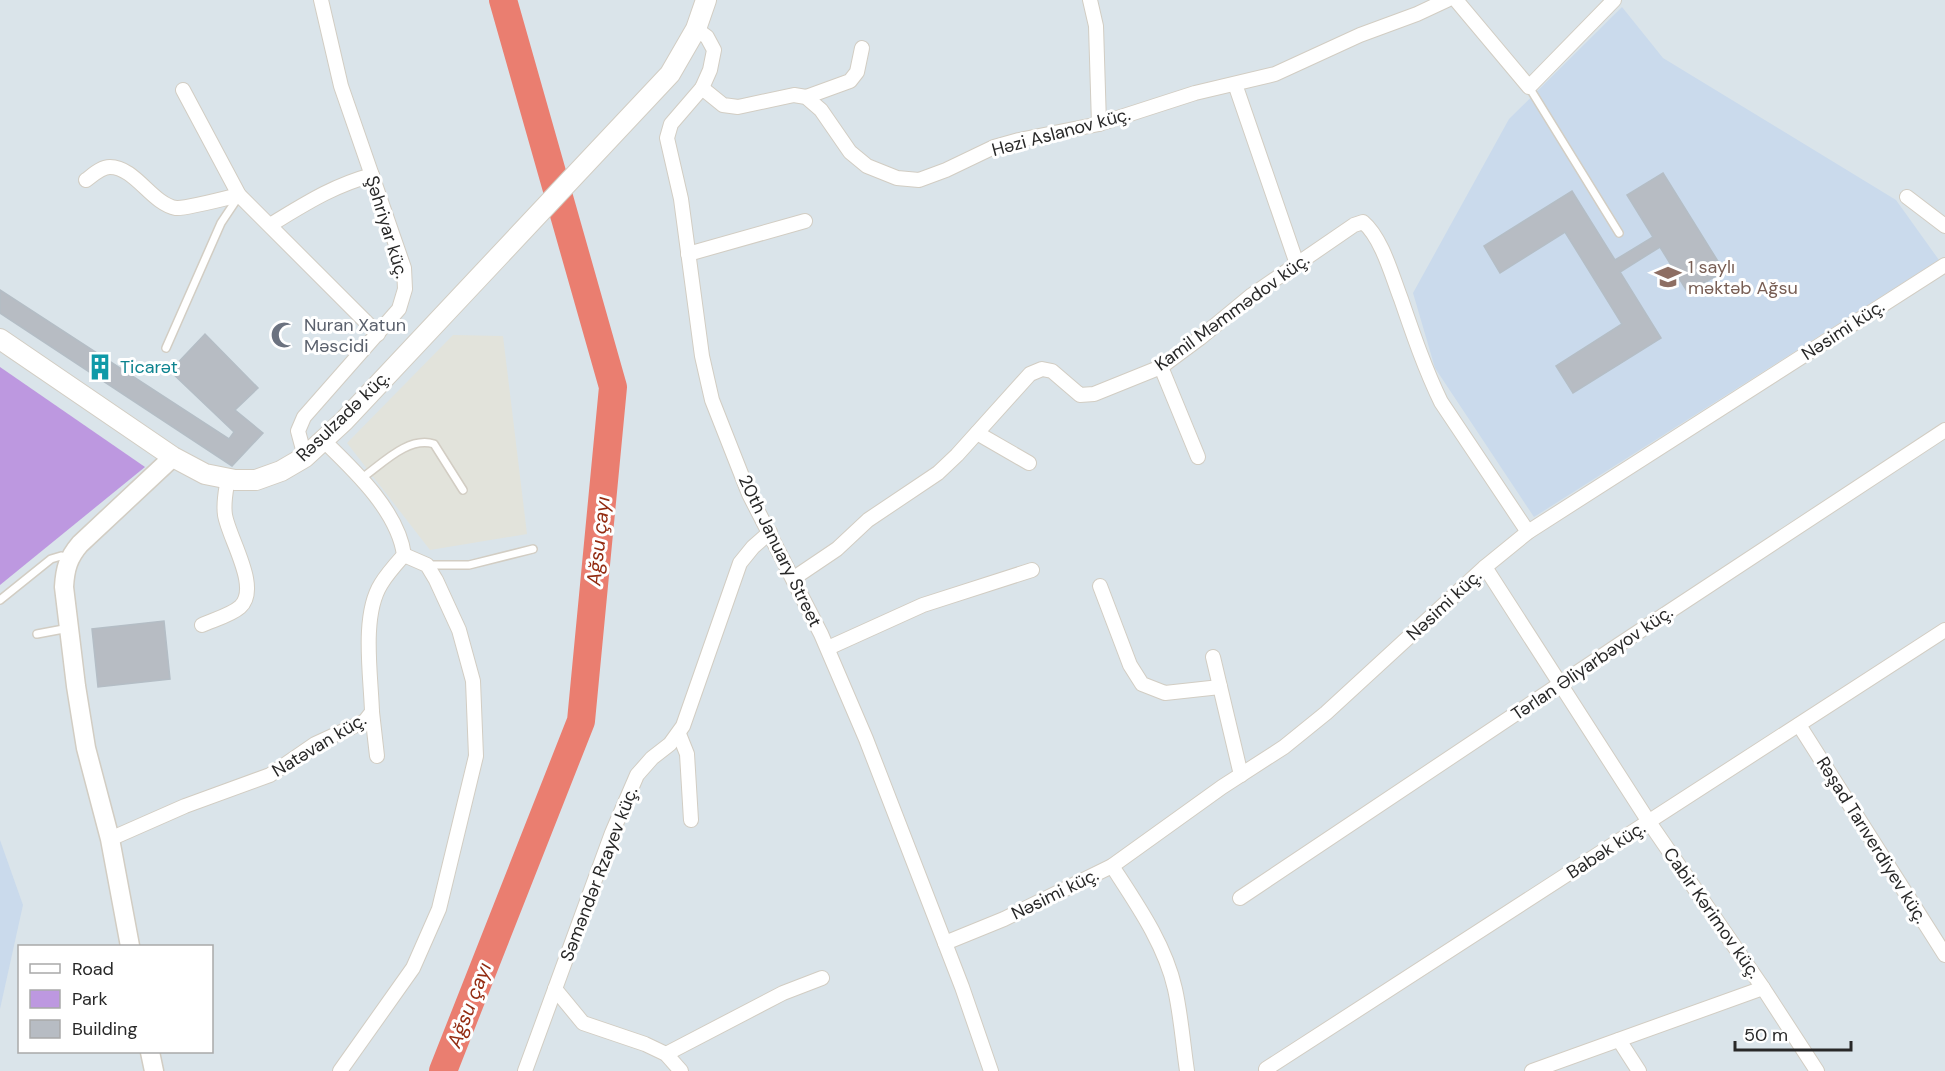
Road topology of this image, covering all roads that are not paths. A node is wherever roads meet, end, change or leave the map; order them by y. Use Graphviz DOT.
graph roads {
  1 [pos="321,0"];
  2 [pos="706,0"];
  3 [pos="1090,0"];
  4 [pos="1447,0"];
  5 [pos="1456,0"];
  6 [pos="1614,0"];
  7 [pos="696,29"];
  8 [pos="862,48"];
  9 [pos="1235,84"];
  10 [pos="1529,87"];
  11 [pos="702,88"];
  12 [pos="183,90"];
  13 [pos="806,97"];
  14 [pos="1099,124"];
  15 [pos="372,175"];
  16 [pos="86,180"];
  17 [pos="239,195"];
  18 [pos="1907,197"];
  19 [pos="805,221"];
  20 [pos="270,225"];
  21 [pos="1945,226"];
  22 [pos="1619,233"];
  23 [pos="688,254"];
  24 [pos="1297,264"];
  25 [pos="1945,265"];
  26 [pos="378,334"];
  27 [pos="0,339"];
  28 [pos="166,348"];
  29 [pos="1161,367"];
  30 [pos="1945,430"];
  31 [pos="977,433"];
  32 [pos="323,440"];
  33 [pos="173,457"];
  34 [pos="305,457"];
  35 [pos="1198,457"];
  36 [pos="1029,463"];
  37 [pos="228,478"];
  38 [pos="362,478"];
  39 [pos="463,490"];
  40 [pos="770,532"];
  41 [pos="1528,532"];
  42 [pos="533,549"];
  43 [pos="404,555"];
  44 [pos="69,558"];
  45 [pos="427,565"];
  46 [pos="1485,567"];
  47 [pos="1032,570"];
  48 [pos="794,578"];
  49 [pos="1100,586"];
  50 [pos="0,600"];
  51 [pos="202,625"];
  52 [pos="69,628"];
  53 [pos="1944,633"];
  54 [pos="37,634"];
  55 [pos="828,648"];
  56 [pos="1213,657"];
  57 [pos="1560,683"];
  58 [pos="1220,687"];
  59 [pos="372,712"];
  60 [pos="1799,725"];
  61 [pos="679,734"];
  62 [pos="377,756"];
  63 [pos="1241,775"];
  64 [pos="691,820"];
  65 [pos="1649,822"];
  66 [pos="110,839"];
  67 [pos="1112,866"];
  68 [pos="1240,898"];
  69 [pos="945,943"];
  70 [pos="130,945"];
  71 [pos="1945,955"];
  72 [pos="822,978"];
  73 [pos="1763,988"];
  74 [pos="555,989"];
  75 [pos="1619,1040"];
  76 [pos="150,1053"];
  77 [pos="666,1054"];
  78 [pos="1266,1069"];
  79 [pos="154,1071"];
  80 [pos="340,1071"];
  81 [pos="525,1071"];
  82 [pos="681,1071"];
  83 [pos="992,1071"];
  84 [pos="1187,1071"];
  85 [pos="1532,1071"];
  86 [pos="1640,1071"];
  87 [pos="1818,1071"];
  1 -- 15 [label="street, Şəhriyar küç."];
  2 -- 7 [label="main road, Rəsulzadə küç."];
  3 -- 14 [label="street"];
  4 -- 9 [label="street, Həzi Aslanov küç."];
  5 -- 10 [label="street"];
  6 -- 10 [label="street"];
  7 -- 11 [label="street, 20th January Street"];
  7 -- 32 [label="main road, Rəsulzadə küç."];
  8 -- 13 [label="street"];
  9 -- 14 [label="street, Həzi Aslanov küç."];
  9 -- 24 [label="street"];
  10 -- 22 [label="lane"];
  11 -- 13 [label="street"];
  11 -- 23 [label="street, 20th January Street"];
  12 -- 17 [label="street"];
  13 -- 14 [label="street, Həzi Aslanov küç."];
  15 -- 20 [label="street"];
  15 -- 26 [label="street, Şəhriyar küç."];
  16 -- 17 [label="street"];
  17 -- 20 [label="street"];
  17 -- 28 [label="lane"];
  18 -- 21 [label="street"];
  19 -- 23 [label="street"];
  20 -- 26 [label="street"];
  23 -- 40 [label="street, 20th January Street"];
  24 -- 29 [label="street, Kamil Məmmədov küç."];
  24 -- 41 [label="street, Kamil Məmmədov küç."];
  25 -- 41 [label="street, Nəsimi küç."];
  26 -- 34 [label="street, Şəhriyar küç."];
  27 -- 33 [label="main road, Rəsulzadə küç."];
  29 -- 31 [label="street, Kamil Məmmədov küç."];
  29 -- 35 [label="street"];
  30 -- 57 [label="street, Tərlan Əliyarbəyov küç."];
  31 -- 36 [label="street"];
  31 -- 48 [label="street, Kamil Məmmədov küç."];
  32 -- 34 [label="main road, Rəsulzadə küç."];
  32 -- 38 [label="street"];
  33 -- 37 [label="main road, Rəsulzadə küç."];
  33 -- 44 [label="street"];
  34 -- 37 [label="main road, Rəsulzadə küç."];
  37 -- 51 [label="street"];
  38 -- 39 [label="lane"];
  38 -- 43 [label="street"];
  40 -- 48 [label="street, 20th January Street"];
  40 -- 61 [label="street, Səməndər Rzayev küç."];
  41 -- 46 [label="street, Nəsimi küç."];
  42 -- 45 [label="lane"];
  43 -- 45 [label="street"];
  43 -- 59 [label="street, Natəvan küç."];
  44 -- 50 [label="lane"];
  44 -- 52 [label="street"];
  45 -- 80 [label="street"];
  46 -- 57 [label="street, Cabir Kərimov küç."];
  46 -- 63 [label="street, Nəsimi küç."];
  47 -- 55 [label="street"];
  48 -- 55 [label="street, 20th January Street"];
  49 -- 58 [label="street"];
  52 -- 54 [label="lane"];
  52 -- 66 [label="street"];
  53 -- 60 [label="street, Babək küç."];
  55 -- 69 [label="street, 20th January Street"];
  56 -- 58 [label="street"];
  57 -- 65 [label="street, Cabir Kərimov küç."];
  57 -- 68 [label="street, Tərlan Əliyarbəyov küç."];
  58 -- 63 [label="street"];
  59 -- 62 [label="street"];
  59 -- 66 [label="street, Natəvan küç."];
  60 -- 65 [label="street, Babək küç."];
  60 -- 71 [label="street, Rəşad Tarıverdiyev küç."];
  61 -- 64 [label="street"];
  61 -- 74 [label="street, Səməndər Rzayev küç."];
  63 -- 67 [label="street, Nəsimi küç."];
  65 -- 73 [label="street, Cabir Kərimov küç."];
  65 -- 78 [label="street, Babək küç."];
  66 -- 70 [label="street"];
  67 -- 69 [label="street, Nəsimi küç."];
  67 -- 84 [label="street"];
  69 -- 83 [label="street, 20th January Street"];
  72 -- 77 [label="street"];
  73 -- 75 [label="street"];
  73 -- 87 [label="street, Cabir Kərimov küç."];
  74 -- 77 [label="street"];
  74 -- 81 [label="street, Səməndər Rzayev küç."];
  75 -- 85 [label="street"];
  75 -- 86 [label="street"];
  76 -- 79 [label="street"];
  77 -- 82 [label="street"];
}
